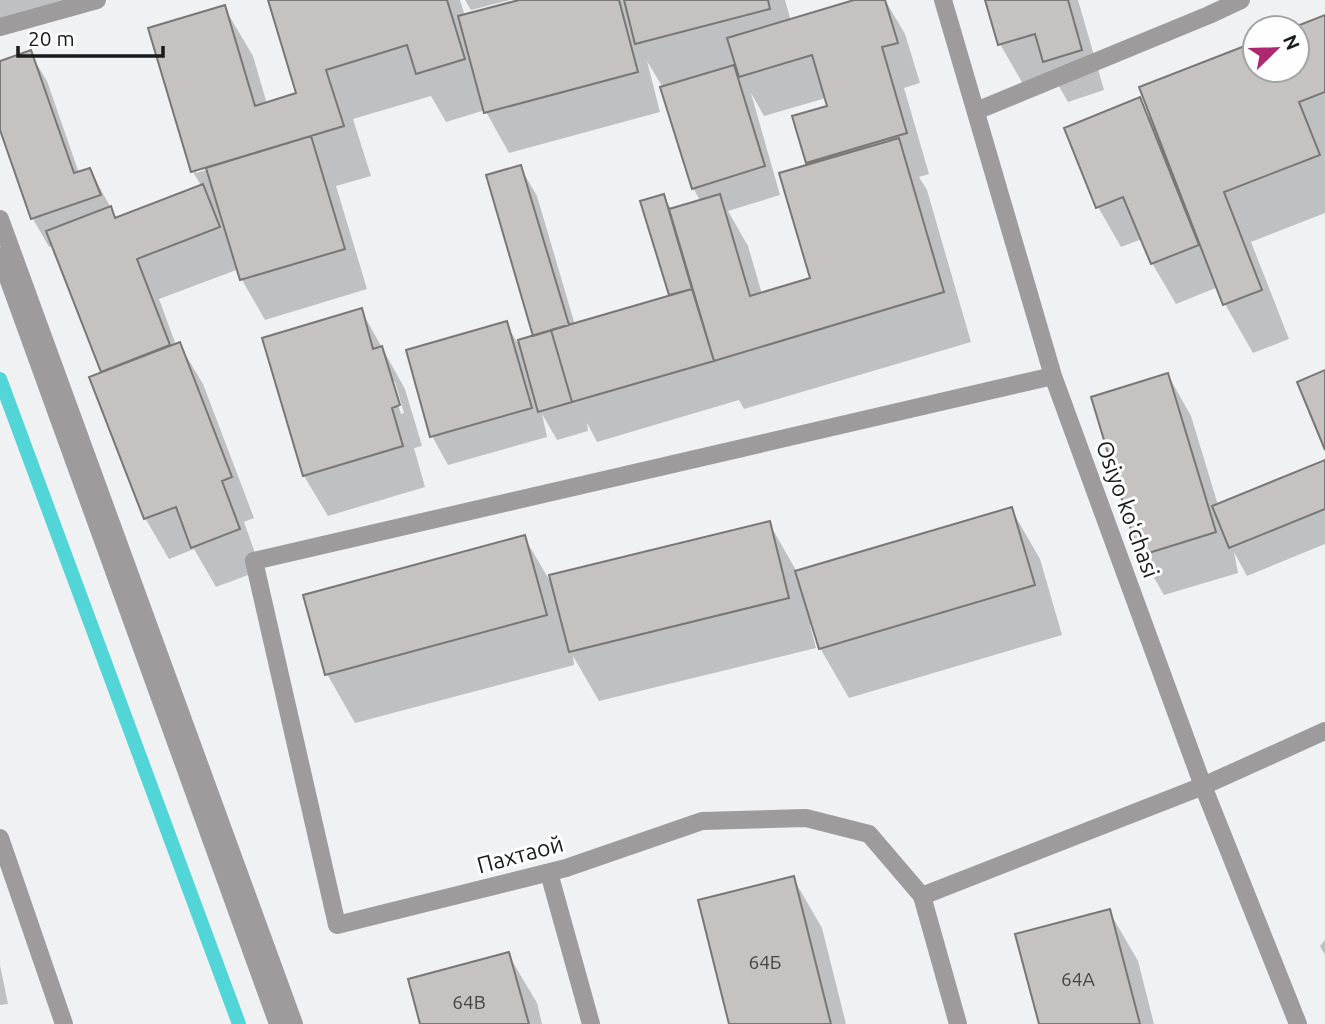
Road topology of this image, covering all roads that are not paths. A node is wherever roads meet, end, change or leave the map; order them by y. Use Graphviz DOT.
graph roads {
  1 [pos="97,0"];
  2 [pos="943,0"];
  3 [pos="1241,0"];
  4 [pos="0,27"];
  5 [pos="975,111"];
  6 [pos="0,219"];
  7 [pos="0,256"];
  8 [pos="1053,376"];
  9 [pos="1325,730"];
  10 [pos="1203,786"];
  11 [pos="0,838"];
  12 [pos="549,873"];
  13 [pos="922,896"];
  14 [pos="58,1023"];
  15 [pos="278,1024"];
  16 [pos="295,1024"];
  17 [pos="591,1024"];
  18 [pos="958,1024"];
  19 [pos="1298,1024"];
  1 -- 4 [label="street"];
  2 -- 5 [label="street, Osiyo koʻchasi"];
  3 -- 5 [label="street"];
  5 -- 8 [label="street, Osiyo koʻchasi"];
  6 -- 16 [label="street"];
  7 -- 15 [label="street"];
  8 -- 10 [label="street, Osiyo koʻchasi"];
  8 -- 12 [label="street, Пахтаой"];
  9 -- 10 [label="street"];
  10 -- 13 [label="street"];
  10 -- 19 [label="street, Osiyo koʻchasi"];
  11 -- 14 [label="street"];
  12 -- 13 [label="street, Пахтаой"];
  12 -- 17 [label="street"];
  13 -- 18 [label="street, Пахтаой"];
}
